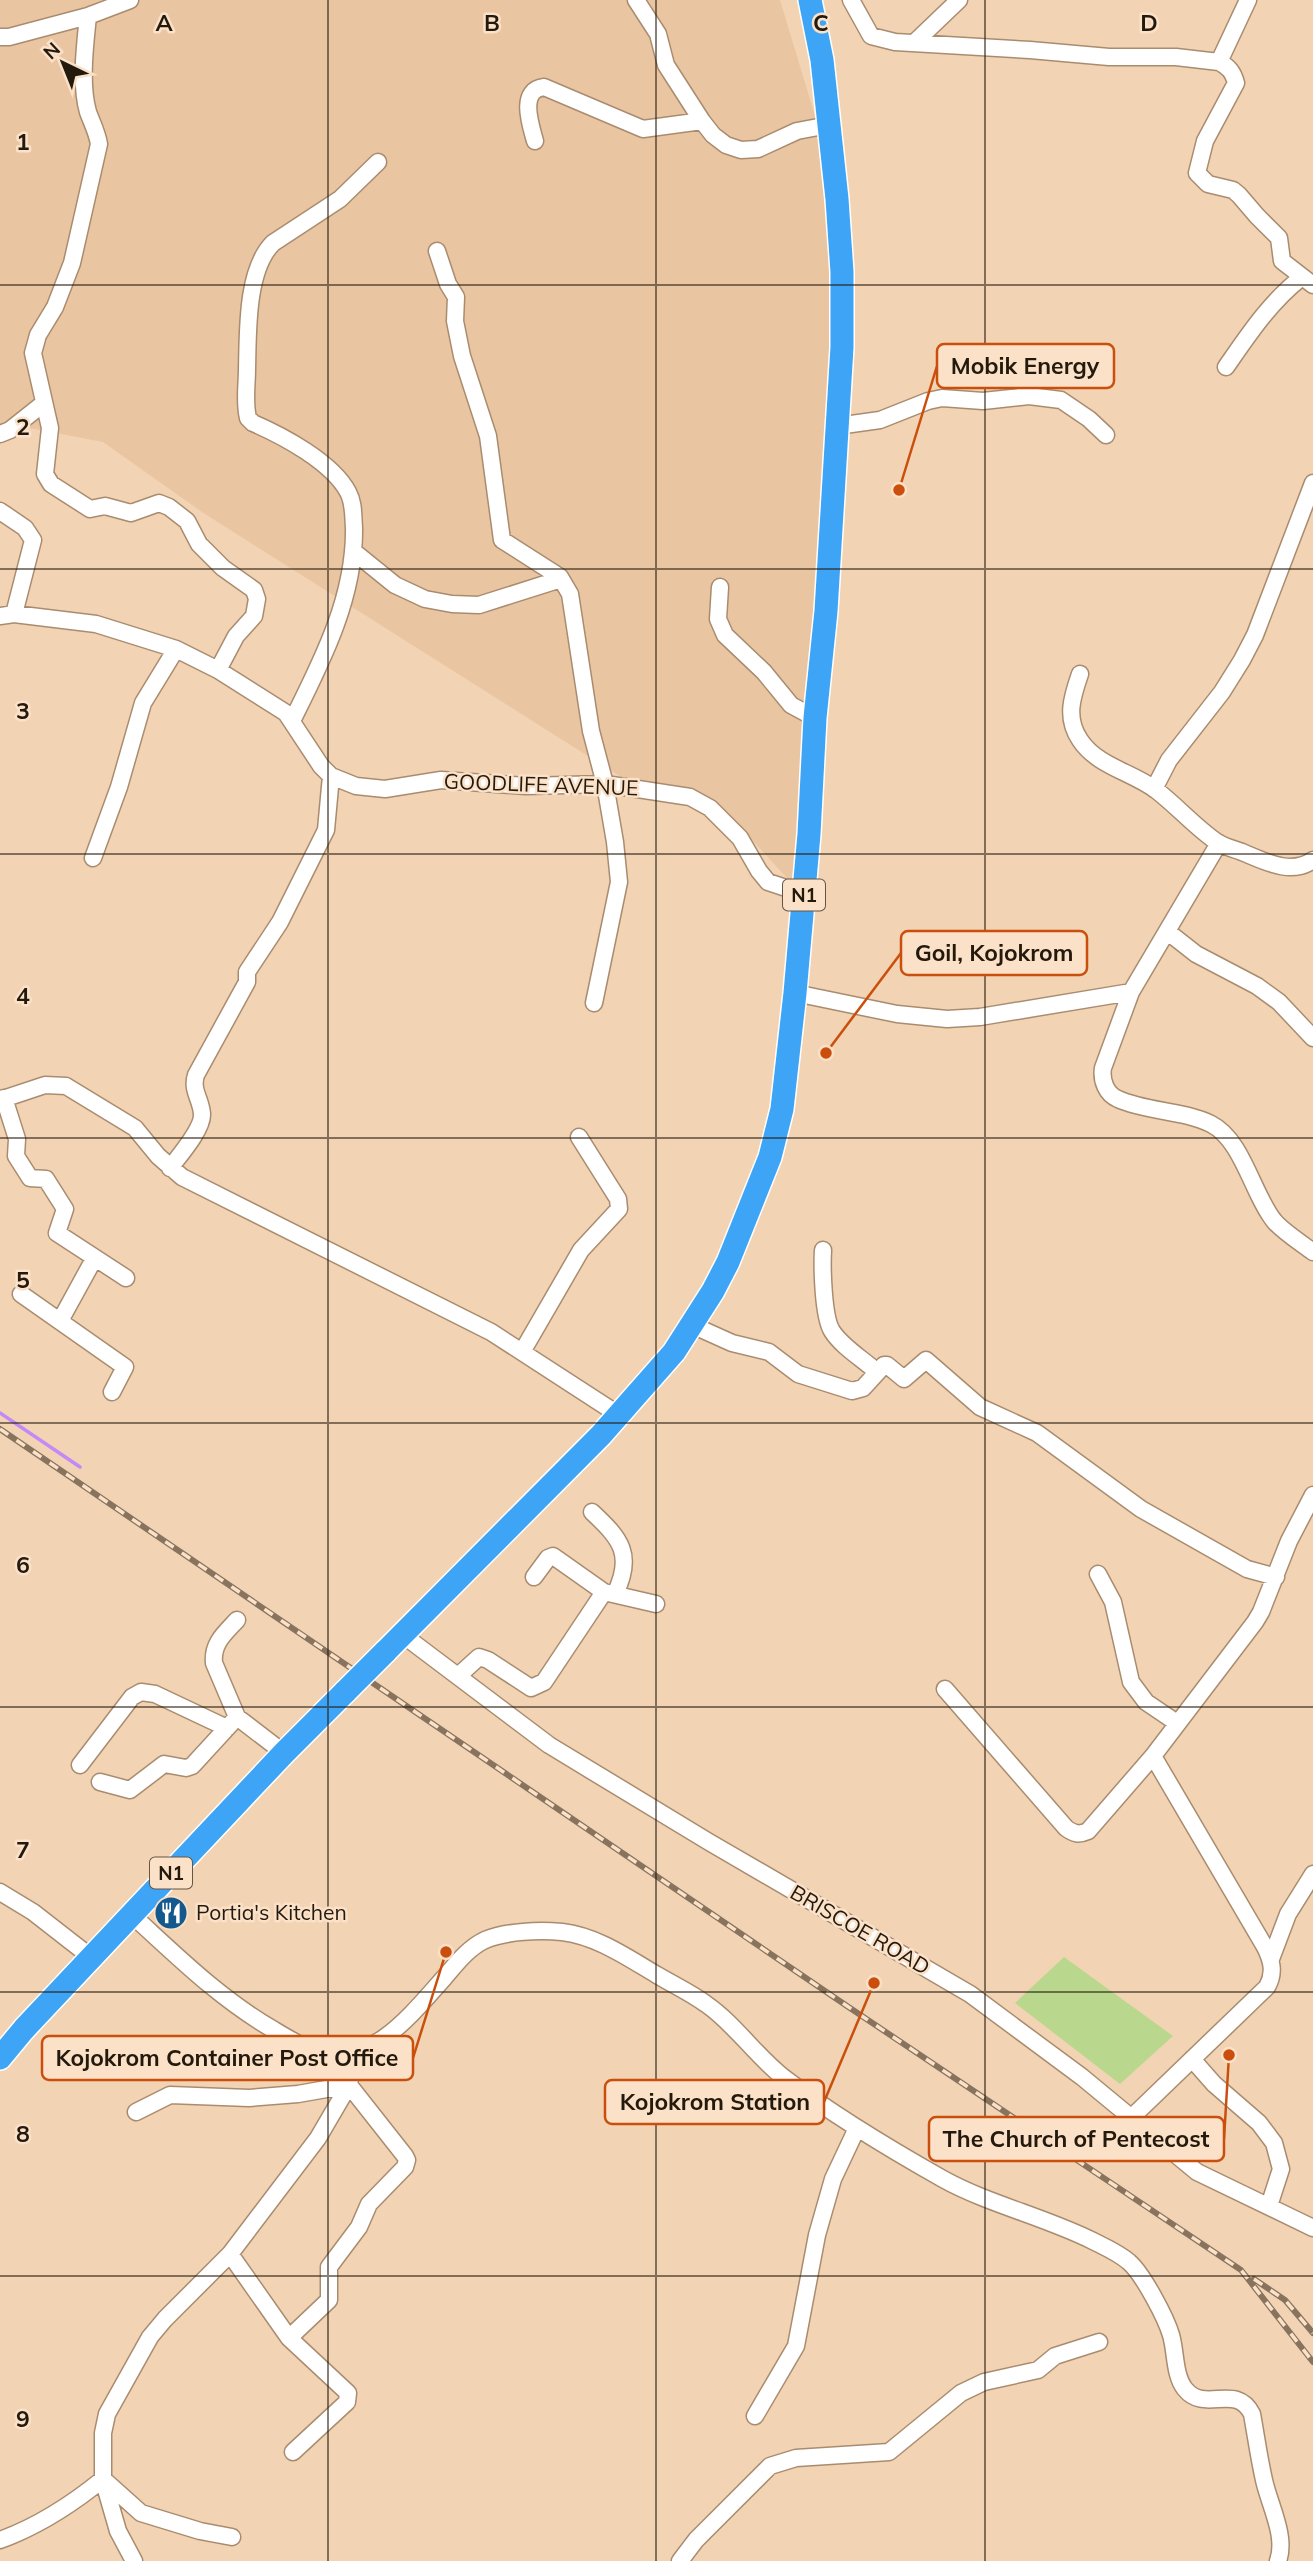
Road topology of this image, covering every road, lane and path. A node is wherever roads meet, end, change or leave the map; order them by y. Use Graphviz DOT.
graph roads {
  1 [pos="130,0"];
  2 [pos="636,0"];
  3 [pos="810,0"];
  4 [pos="851,0"];
  5 [pos="959,0"];
  6 [pos="1248,0"];
  7 [pos="88,16"];
  8 [pos="0,37"];
  9 [pos="914,43"];
  10 [pos="1219,62"];
  11 [pos="702,121"];
  12 [pos="829,125"];
  13 [pos="535,141"];
  14 [pos="378,162"];
  15 [pos="437,251"];
  16 [pos="1307,281"];
  17 [pos="1226,368"];
  18 [pos="44,403"];
  19 [pos="837,426"];
  20 [pos="0,434"];
  21 [pos="1106,435"];
  22 [pos="1313,483"];
  23 [pos="0,511"];
  24 [pos="353,551"];
  25 [pos="561,579"];
  26 [pos="720,587"];
  27 [pos="7,615"];
  28 [pos="176,649"];
  29 [pos="218,670"];
  30 [pos="1080,674"];
  31 [pos="815,718"];
  32 [pos="292,721"];
  33 [pos="331,776"];
  34 [pos="605,784"];
  35 [pos="1154,789"];
  36 [pos="1219,843"];
  37 [pos="93,858"];
  38 [pos="1313,860"];
  39 [pos="804,894"];
  40 [pos="1168,932"];
  41 [pos="1131,992"];
  42 [pos="795,993"];
  43 [pos="594,1003"];
  44 [pos="1313,1038"];
  45 [pos="2,1099"];
  46 [pos="579,1137"];
  47 [pos="170,1168"];
  48 [pos="823,1250"];
  49 [pos="1313,1252"];
  50 [pos="94,1259"];
  51 [pos="126,1278"];
  52 [pos="21,1294"];
  53 [pos="60,1321"];
  54 [pos="692,1325"];
  55 [pos="523,1352"];
  56 [pos="877,1372"];
  57 [pos="112,1392"];
  58 [pos="619,1415"];
  59 [pos="1313,1495"];
  60 [pos="592,1512"];
  61 [pos="1098,1574"];
  62 [pos="534,1577"];
  63 [pos="1276,1577"];
  64 [pos="610,1593"];
  65 [pos="656,1604"];
  66 [pos="237,1620"];
  67 [pos="403,1635"];
  68 [pos="458,1676"];
  69 [pos="945,1689"];
  70 [pos="232,1723"];
  71 [pos="1177,1723"];
  72 [pos="284,1753"];
  73 [pos="1153,1756"];
  74 [pos="80,1765"];
  75 [pos="100,1783"];
  76 [pos="1313,1874"];
  77 [pos="0,1892"];
  78 [pos="132,1915"];
  79 [pos="92,1958"];
  80 [pos="1271,1959"];
  81 [pos="354,2053"];
  82 [pos="0,2058"];
  83 [pos="1192,2059"];
  84 [pos="349,2085"];
  85 [pos="136,2112"];
  86 [pos="1131,2118"];
  87 [pos="857,2128"];
  88 [pos="1269,2206"];
  89 [pos="1313,2228"];
  90 [pos="230,2254"];
  91 [pos="289,2338"];
  92 [pos="1099,2342"];
  93 [pos="755,2416"];
  94 [pos="293,2452"];
  95 [pos="103,2479"];
  96 [pos="232,2537"];
  97 [pos="0,2540"];
  98 [pos="134,2561"];
  99 [pos="680,2561"];
  100 [pos="1278,2561"];
  1 -- 7 [label="street"];
  2 -- 11 [label="street"];
  3 -- 12 [label="highway, N1"];
  4 -- 9 [label="street"];
  5 -- 9 [label="street"];
  6 -- 10 [label="street"];
  7 -- 8 [label="street"];
  7 -- 18 [label="street"];
  9 -- 10 [label="street"];
  10 -- 16 [label="street"];
  11 -- 12 [label="street"];
  11 -- 13 [label="street"];
  12 -- 19 [label="highway, N1"];
  14 -- 24 [label="street"];
  15 -- 25 [label="street"];
  16 -- 17 [label="street"];
  18 -- 20 [label="street"];
  18 -- 29 [label="street"];
  19 -- 21 [label="street"];
  19 -- 31 [label="highway, N1"];
  22 -- 35 [label="street"];
  23 -- 27 [label="street"];
  24 -- 25 [label="street"];
  24 -- 32 [label="street"];
  25 -- 34 [label="street"];
  26 -- 31 [label="street"];
  27 -- 28 [label="street"];
  28 -- 29 [label="street"];
  28 -- 37 [label="street"];
  29 -- 32 [label="street"];
  30 -- 35 [label="street"];
  31 -- 39 [label="highway, N1"];
  32 -- 33 [label="street"];
  33 -- 34 [label="street, GOODLIFE AVENUE"];
  33 -- 47 [label="street"];
  34 -- 39 [label="street, GOODLIFE AVENUE"];
  34 -- 43 [label="street"];
  35 -- 36 [label="street"];
  36 -- 38 [label="street"];
  36 -- 40 [label="street"];
  39 -- 42 [label="highway, N1"];
  40 -- 41 [label="street"];
  40 -- 44 [label="street"];
  41 -- 42 [label="street"];
  41 -- 49 [label="street"];
  42 -- 54 [label="highway, N1"];
  45 -- 47 [label="street"];
  45 -- 50 [label="street"];
  46 -- 55 [label="street"];
  47 -- 55 [label="street"];
  48 -- 56 [label="street"];
  50 -- 51 [label="street"];
  50 -- 53 [label="street"];
  52 -- 53 [label="street"];
  53 -- 57 [label="street"];
  54 -- 56 [label="street"];
  54 -- 58 [label="highway, N1"];
  55 -- 58 [label="street"];
  56 -- 63 [label="street"];
  58 -- 67 [label="highway, N1"];
  59 -- 63 [label="street"];
  60 -- 64 [label="street"];
  61 -- 71 [label="street"];
  62 -- 64 [label="street"];
  63 -- 71 [label="street"];
  64 -- 65 [label="street"];
  64 -- 68 [label="street"];
  66 -- 70 [label="street"];
  67 -- 68 [label="street, BRISCOE ROAD"];
  67 -- 72 [label="highway, N1, bridge"];
  68 -- 86 [label="street, BRISCOE ROAD"];
  69 -- 73 [label="street"];
  70 -- 72 [label="street"];
  70 -- 74 [label="street"];
  70 -- 75 [label="street"];
  71 -- 73 [label="street"];
  72 -- 78 [label="highway, N1"];
  73 -- 80 [label="street"];
  76 -- 80 [label="street"];
  77 -- 79 [label="street"];
  78 -- 79 [label="highway, N1"];
  78 -- 81 [label="street"];
  79 -- 82 [label="highway, N1"];
  80 -- 83 [label="street"];
  81 -- 84 [label="street"];
  81 -- 87 [label="street"];
  83 -- 86 [label="street"];
  83 -- 88 [label="street"];
  84 -- 85 [label="street"];
  84 -- 90 [label="street"];
  84 -- 91 [label="street"];
  86 -- 88 [label="street, BRISCOE ROAD"];
  87 -- 93 [label="street"];
  87 -- 100 [label="street"];
  88 -- 89 [label="street, BRISCOE ROAD"];
  90 -- 91 [label="street"];
  90 -- 95 [label="street"];
  91 -- 94 [label="street"];
  92 -- 99 [label="street"];
  95 -- 96 [label="street"];
  95 -- 97 [label="street"];
  95 -- 98 [label="street"];
}
